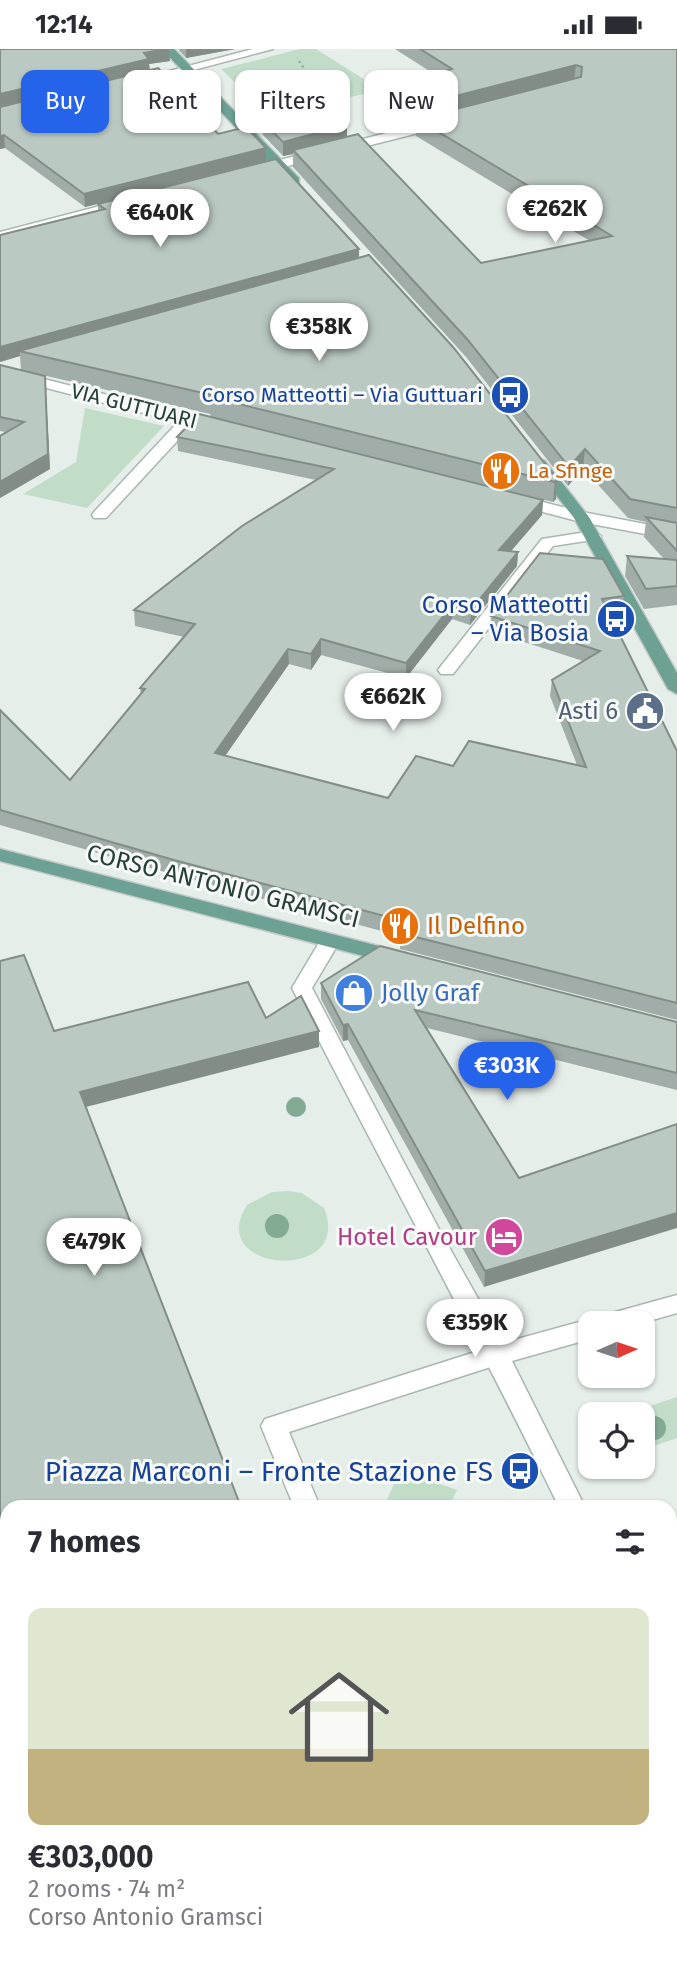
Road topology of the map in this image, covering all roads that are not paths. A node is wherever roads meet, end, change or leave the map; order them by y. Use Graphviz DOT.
graph roads {
  1 [pos="168,49"];
  2 [pos="267,49"];
  3 [pos="188,69"];
  4 [pos="121,85"];
  5 [pos="402,133"];
  6 [pos="280,165"];
  7 [pos="244,174"];
  8 [pos="307,195"];
  9 [pos="135,201"];
  10 [pos="0,236"];
  11 [pos="27,362"];
  12 [pos="0,371"];
  13 [pos="188,420"];
  14 [pos="233,431"];
  15 [pos="529,451"];
  16 [pos="501,497"];
  17 [pos="100,515"];
  18 [pos="581,517"];
  19 [pos="677,535"];
  20 [pos="593,536"];
  21 [pos="447,670"];
  22 [pos="677,688"];
  23 [pos="0,855"];
  24 [pos="330,941"];
  25 [pos="424,964"];
  26 [pos="677,1304"];
  27 [pos="652,1311"];
  28 [pos="578,1332"];
  29 [pos="497,1355"];
  30 [pos="304,1500"];
  31 [pos="569,1500"];
  1 -- 3 [label="main road"];
  2 -- 3 [label="street"];
  3 -- 4 [label="street"];
  3 -- 6 [label="main road"];
  5 -- 6 [label="street"];
  6 -- 7 [label="street"];
  6 -- 8 [label="main road"];
  9 -- 10 [label="street"];
  11 -- 12 [label="street"];
  12 -- 13 [label="street, VIA GUTTUARI"];
  13 -- 14 [label="street, VIA GUTTUARI"];
  13 -- 17 [label="street"];
  15 -- 18 [label="main road"];
  16 -- 18 [label="street"];
  18 -- 19 [label="street"];
  18 -- 20 [label="main road"];
  20 -- 21 [label="street"];
  20 -- 22 [label="main road"];
  23 -- 24 [label="main road, CORSO ANTONIO GRAMSCI"];
  24 -- 25 [label="main road, CORSO ANTONIO GRAMSCI"];
  24 -- 29 [label="street"];
  26 -- 27 [label="street"];
  28 -- 29 [label="street"];
  29 -- 30 [label="street"];
  29 -- 31 [label="street"];
}
